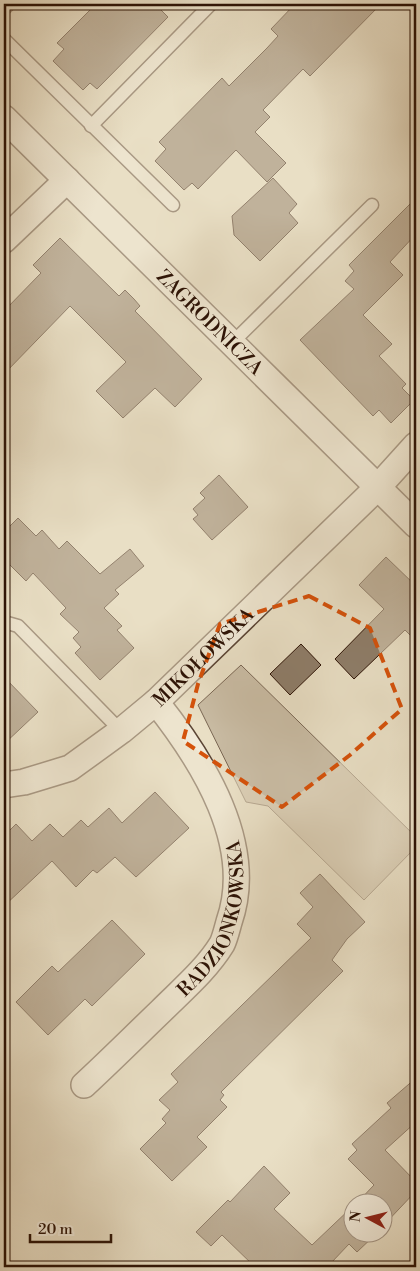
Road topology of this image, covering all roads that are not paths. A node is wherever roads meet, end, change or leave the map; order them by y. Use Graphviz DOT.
graph roads {
  1 [pos="8,4"];
  2 [pos="210,4"];
  3 [pos="4,8"];
  4 [pos="4,39"];
  5 [pos="4,118"];
  6 [pos="92,126"];
  7 [pos="67,180"];
  8 [pos="173,205"];
  9 [pos="372,205"];
  10 [pos="4,240"];
  11 [pos="232,343"];
  12 [pos="416,445"];
  13 [pos="378,487"];
  14 [pos="416,525"];
  15 [pos="4,622"];
  16 [pos="156,702"];
  17 [pos="120,732"];
  18 [pos="4,784"];
  19 [pos="84,1085"];
  1 -- 3 [label="lane"];
  2 -- 6 [label="lane"];
  4 -- 6 [label="lane"];
  5 -- 7 [label="street, ZAGRODNICZA"];
  6 -- 8 [label="lane"];
  7 -- 10 [label="street"];
  7 -- 11 [label="street, ZAGRODNICZA"];
  9 -- 11 [label="lane"];
  11 -- 13 [label="street, ZAGRODNICZA"];
  12 -- 13 [label="street, MIKOŁOWSKA"];
  13 -- 14 [label="street, ZAGRODNICZA"];
  13 -- 16 [label="street, MIKOŁOWSKA"];
  15 -- 17 [label="lane"];
  16 -- 17 [label="street, MIKOŁOWSKA"];
  16 -- 19 [label="street, RADZIONKOWSKA"];
  17 -- 18 [label="street, MIKOŁOWSKA"];
}
